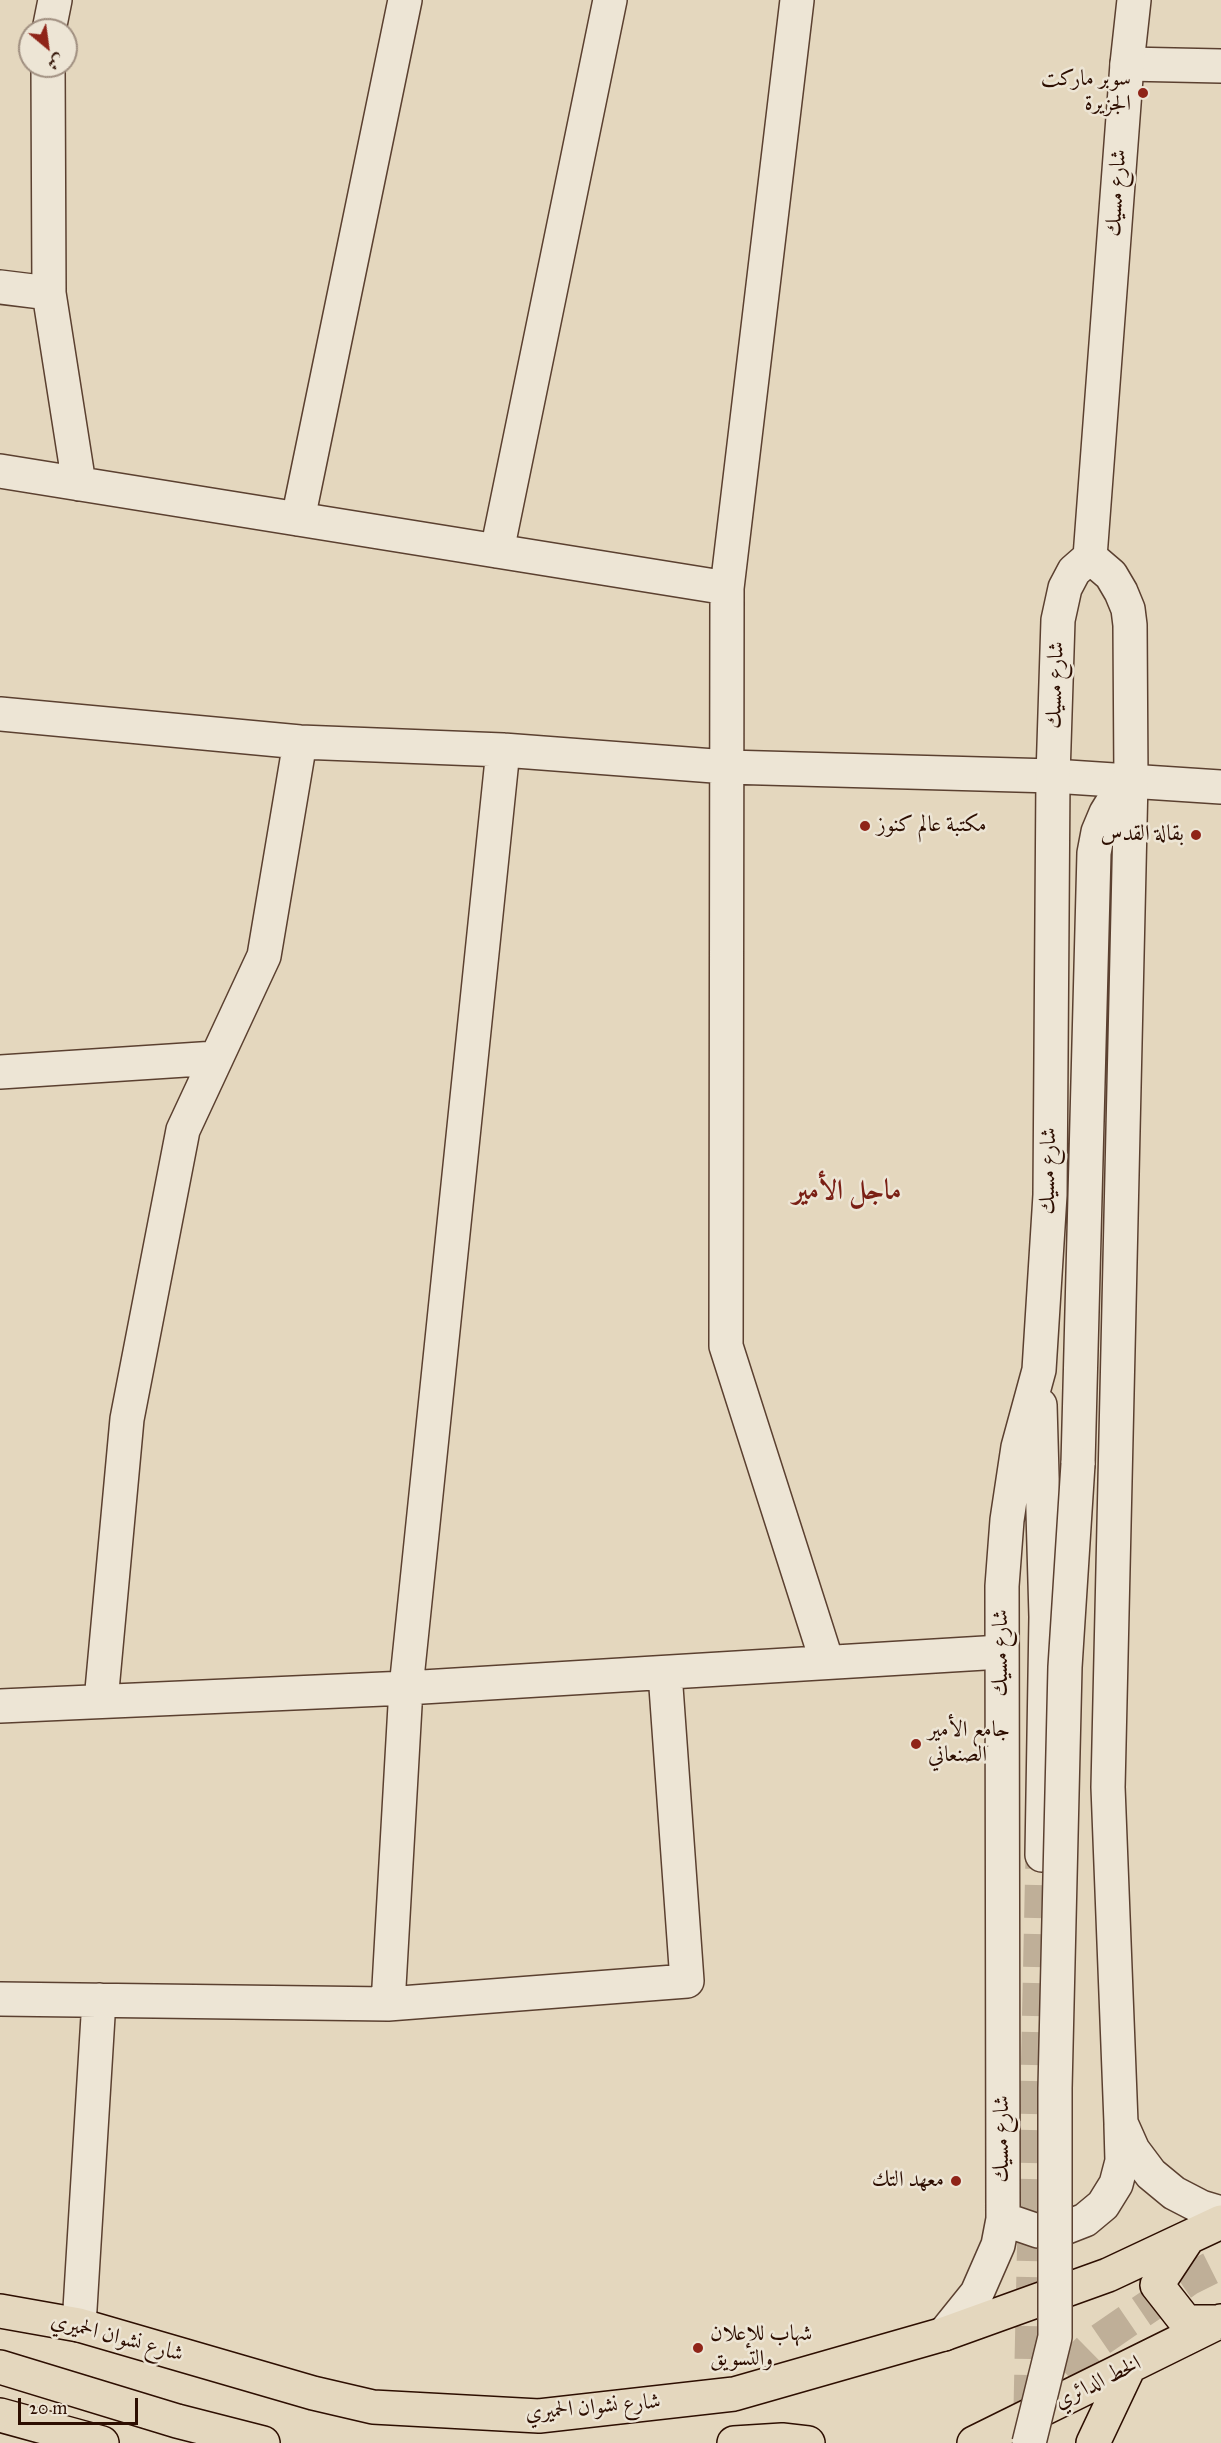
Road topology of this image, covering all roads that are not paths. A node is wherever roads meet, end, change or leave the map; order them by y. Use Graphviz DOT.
graph roads {
  1 [pos="55,0"];
  2 [pos="405,0"];
  3 [pos="610,0"];
  4 [pos="797,0"];
  5 [pos="1134,0"];
  6 [pos="51,18"];
  7 [pos="1127,64"];
  8 [pos="1221,66"];
  9 [pos="48,78"];
  10 [pos="0,287"];
  11 [pos="49,292"];
  12 [pos="0,471"];
  13 [pos="79,483"];
  14 [pos="298,519"];
  15 [pos="497,551"];
  16 [pos="1090,557"];
  17 [pos="727,588"];
  18 [pos="0,714"];
  19 [pos="300,742"];
  20 [pos="503,750"];
  21 [pos="727,767"];
  22 [pos="1053,776"];
  23 [pos="1131,780"];
  24 [pos="1221,787"];
  25 [pos="216,1058"];
  26 [pos="0,1072"];
  27 [pos="1039,1370"];
  28 [pos="1001,1652"];
  29 [pos="827,1662"];
  30 [pos="665,1673"];
  31 [pos="406,1688"];
  32 [pos="101,1701"];
  33 [pos="0,1706"];
  34 [pos="1042,1855"];
  35 [pos="0,2000"];
  36 [pos="99,2001"];
  37 [pos="388,2004"];
  38 [pos="1121,2123"];
  39 [pos="1221,2213"];
  40 [pos="1003,2219"];
  41 [pos="1221,2222"];
  42 [pos="1188,2238"];
  43 [pos="0,2311"];
  44 [pos="1220,2322"];
  45 [pos="79,2325"];
  46 [pos="944,2334"];
  47 [pos="0,2367"];
  48 [pos="1128,2369"];
  49 [pos="0,2415"];
  50 [pos="102,2443"];
  51 [pos="263,2443"];
  52 [pos="734,2443"];
  53 [pos="808,2443"];
  54 [pos="974,2443"];
  55 [pos="1029,2443"];
  56 [pos="1093,2443"];
  1 -- 6 [label="street"];
  2 -- 14 [label="street"];
  3 -- 15 [label="street"];
  4 -- 17 [label="street"];
  5 -- 7 [label="street, شارع مسيك"];
  7 -- 8 [label="street"];
  7 -- 16 [label="street, شارع مسيك"];
  9 -- 11 [label="street"];
  10 -- 11 [label="street"];
  11 -- 13 [label="street"];
  12 -- 13 [label="street"];
  13 -- 14 [label="street"];
  14 -- 15 [label="street"];
  15 -- 17 [label="street"];
  16 -- 22 [label="street, شارع مسيك"];
  16 -- 23 [label="street"];
  17 -- 21 [label="street"];
  18 -- 19 [label="street"];
  19 -- 20 [label="street"];
  19 -- 25 [label="street"];
  20 -- 21 [label="street"];
  20 -- 31 [label="street"];
  21 -- 22 [label="street"];
  21 -- 29 [label="street"];
  22 -- 23 [label="street"];
  22 -- 27 [label="street, شارع مسيك"];
  23 -- 24 [label="street"];
  23 -- 38 [label="street"];
  23 -- 55 [label="street, bridge"];
  25 -- 26 [label="street"];
  25 -- 32 [label="street"];
  27 -- 28 [label="street, شارع مسيك"];
  27 -- 34 [label="street"];
  28 -- 29 [label="street"];
  28 -- 40 [label="street, شارع مسيك"];
  29 -- 30 [label="street"];
  30 -- 31 [label="street"];
  30 -- 37 [label="street"];
  31 -- 32 [label="street"];
  31 -- 37 [label="street"];
  32 -- 33 [label="street"];
  35 -- 36 [label="street"];
  36 -- 37 [label="street"];
  36 -- 45 [label="street"];
  38 -- 39 [label="street"];
  38 -- 40 [label="street"];
  40 -- 46 [label="street, شارع مسيك"];
  41 -- 42 [label="main road"];
  42 -- 44 [label="main road"];
  42 -- 46 [label="main road, شارع نشوان الحميري"];
  43 -- 45 [label="main road, شارع نشوان الحميري"];
  44 -- 48 [label="main road, الخط الدائري"];
  45 -- 46 [label="main road, شارع نشوان الحميري"];
  47 -- 51 [label="main road"];
  48 -- 54 [label="main road, الخط الدائري"];
  48 -- 56 [label="main road"];
  49 -- 50 [label="main road"];
  52 -- 53 [label="main road"];
}
